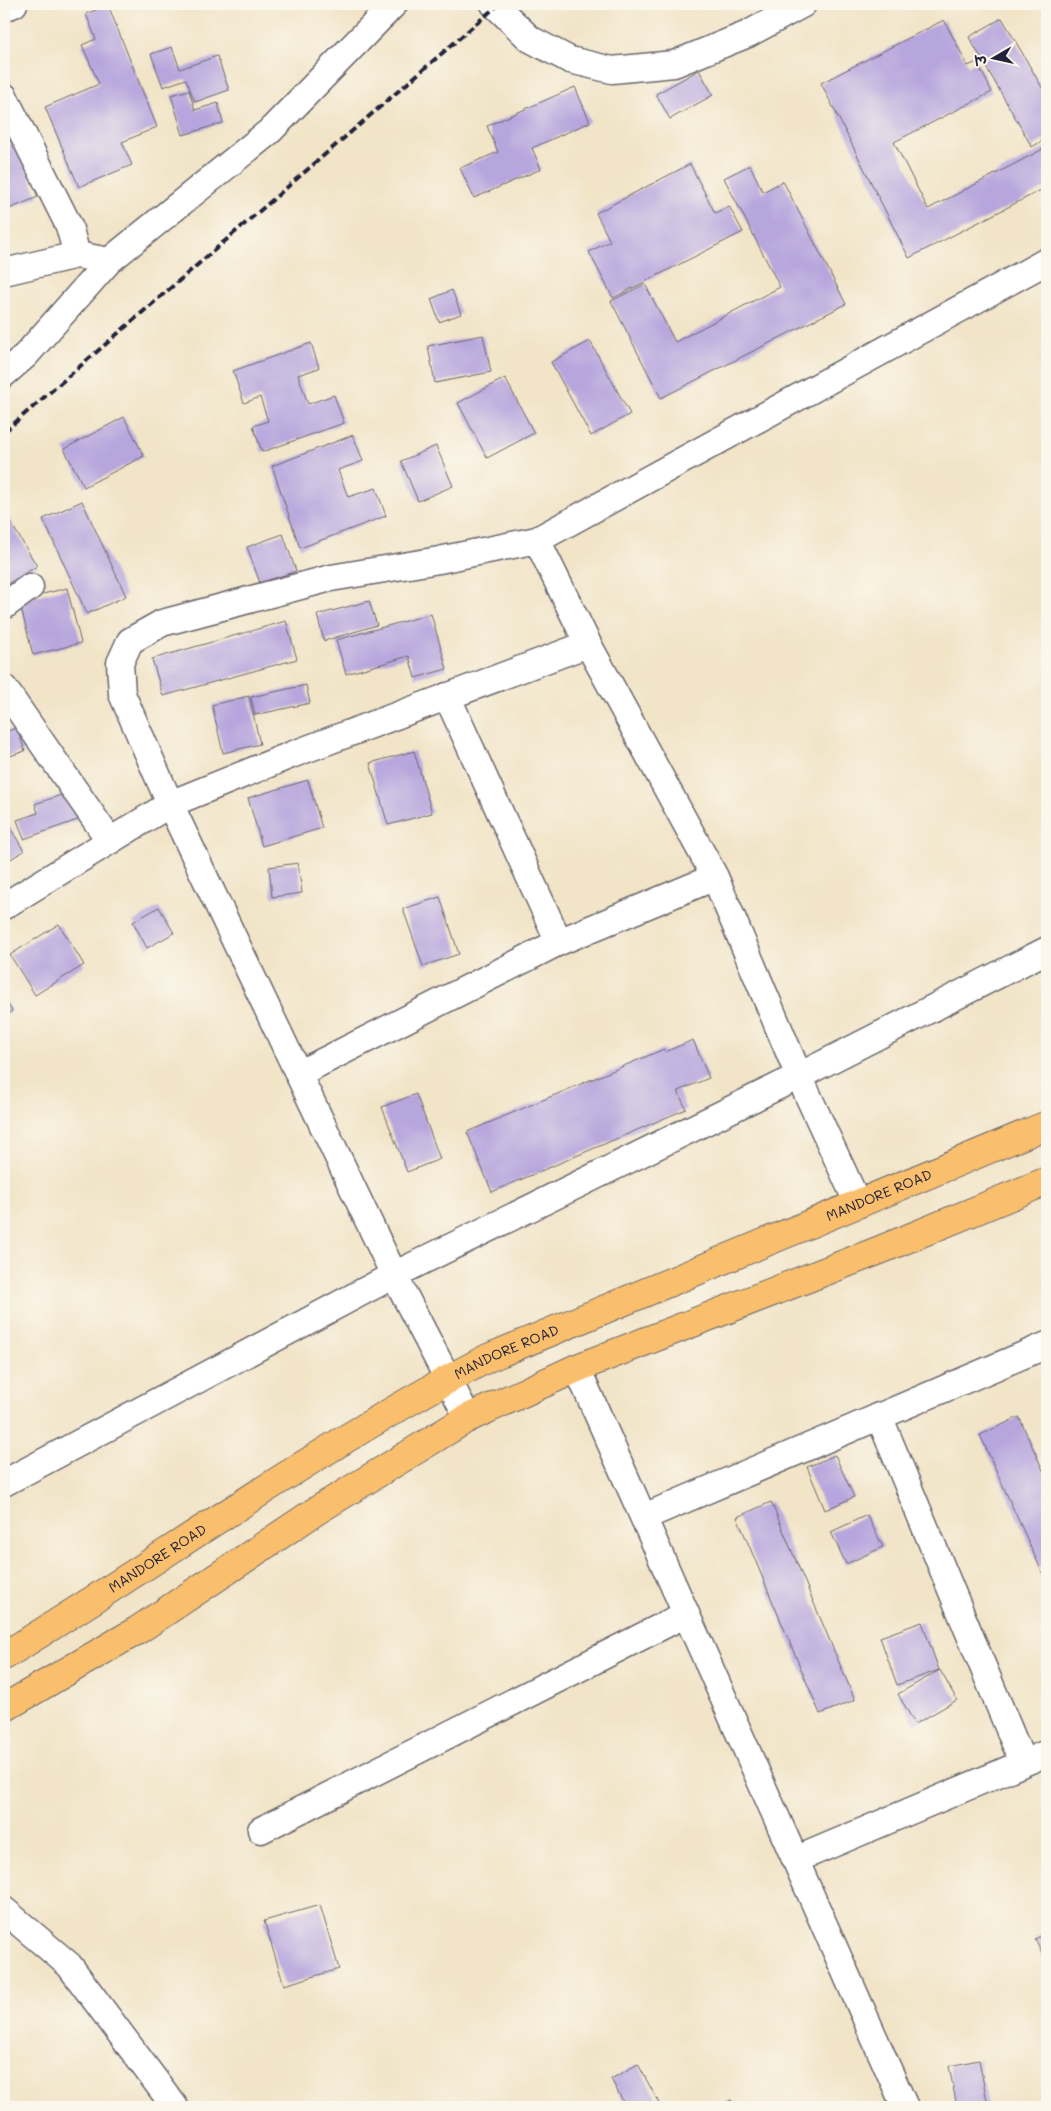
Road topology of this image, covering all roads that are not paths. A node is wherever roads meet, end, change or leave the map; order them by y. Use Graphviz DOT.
graph roads {
  1 [pos="14,4"];
  2 [pos="394,4"];
  3 [pos="494,4"];
  4 [pos="803,4"];
  5 [pos="4,8"];
  6 [pos="4,96"];
  7 [pos="77,255"];
  8 [pos="109,261"];
  9 [pos="1047,261"];
  10 [pos="4,272"];
  11 [pos="4,374"];
  12 [pos="537,540"];
  13 [pos="30,587"];
  14 [pos="4,606"];
  15 [pos="588,644"];
  16 [pos="4,688"];
  17 [pos="447,696"];
  18 [pos="170,804"];
  19 [pos="110,841"];
  20 [pos="715,877"];
  21 [pos="4,906"];
  22 [pos="559,942"];
  23 [pos="1047,950"];
  24 [pos="298,1074"];
  25 [pos="799,1076"];
  26 [pos="1047,1125"];
  27 [pos="1047,1181"];
  28 [pos="858,1204"];
  29 [pos="394,1275"];
  30 [pos="1047,1345"];
  31 [pos="577,1368"];
  32 [pos="447,1380"];
  33 [pos="879,1416"];
  34 [pos="468,1418"];
  35 [pos="4,1483"];
  36 [pos="644,1517"];
  37 [pos="686,1614"];
  38 [pos="4,1656"];
  39 [pos="4,1708"];
  40 [pos="1047,1753"];
  41 [pos="1023,1763"];
  42 [pos="261,1830"];
  43 [pos="795,1860"];
  44 [pos="4,1910"];
  45 [pos="175,2107"];
  46 [pos="905,2107"];
  1 -- 5 [label="street"];
  2 -- 8 [label="street"];
  3 -- 4 [label="street"];
  6 -- 7 [label="street"];
  7 -- 8 [label="street"];
  7 -- 10 [label="street"];
  8 -- 11 [label="street"];
  9 -- 12 [label="street"];
  12 -- 15 [label="street"];
  12 -- 18 [label="street"];
  13 -- 14 [label="street"];
  15 -- 17 [label="street"];
  15 -- 20 [label="street"];
  16 -- 19 [label="street"];
  17 -- 18 [label="street"];
  17 -- 22 [label="street"];
  18 -- 19 [label="street"];
  18 -- 24 [label="street"];
  19 -- 21 [label="street"];
  20 -- 22 [label="street"];
  20 -- 25 [label="street"];
  22 -- 24 [label="street"];
  23 -- 25 [label="street"];
  24 -- 29 [label="street"];
  25 -- 28 [label="street"];
  25 -- 29 [label="street"];
  26 -- 28 [label="highway, MANDORE ROAD"];
  27 -- 31 [label="highway"];
  28 -- 32 [label="highway, MANDORE ROAD"];
  29 -- 32 [label="street"];
  29 -- 35 [label="street"];
  30 -- 33 [label="street"];
  31 -- 34 [label="highway"];
  31 -- 36 [label="street"];
  32 -- 34 [label="street"];
  32 -- 38 [label="highway, MANDORE ROAD"];
  33 -- 36 [label="street"];
  33 -- 41 [label="street"];
  34 -- 39 [label="highway"];
  36 -- 37 [label="street"];
  37 -- 42 [label="street"];
  37 -- 43 [label="street"];
  40 -- 41 [label="street"];
  41 -- 43 [label="street"];
  43 -- 46 [label="street"];
  44 -- 45 [label="street"];
}
